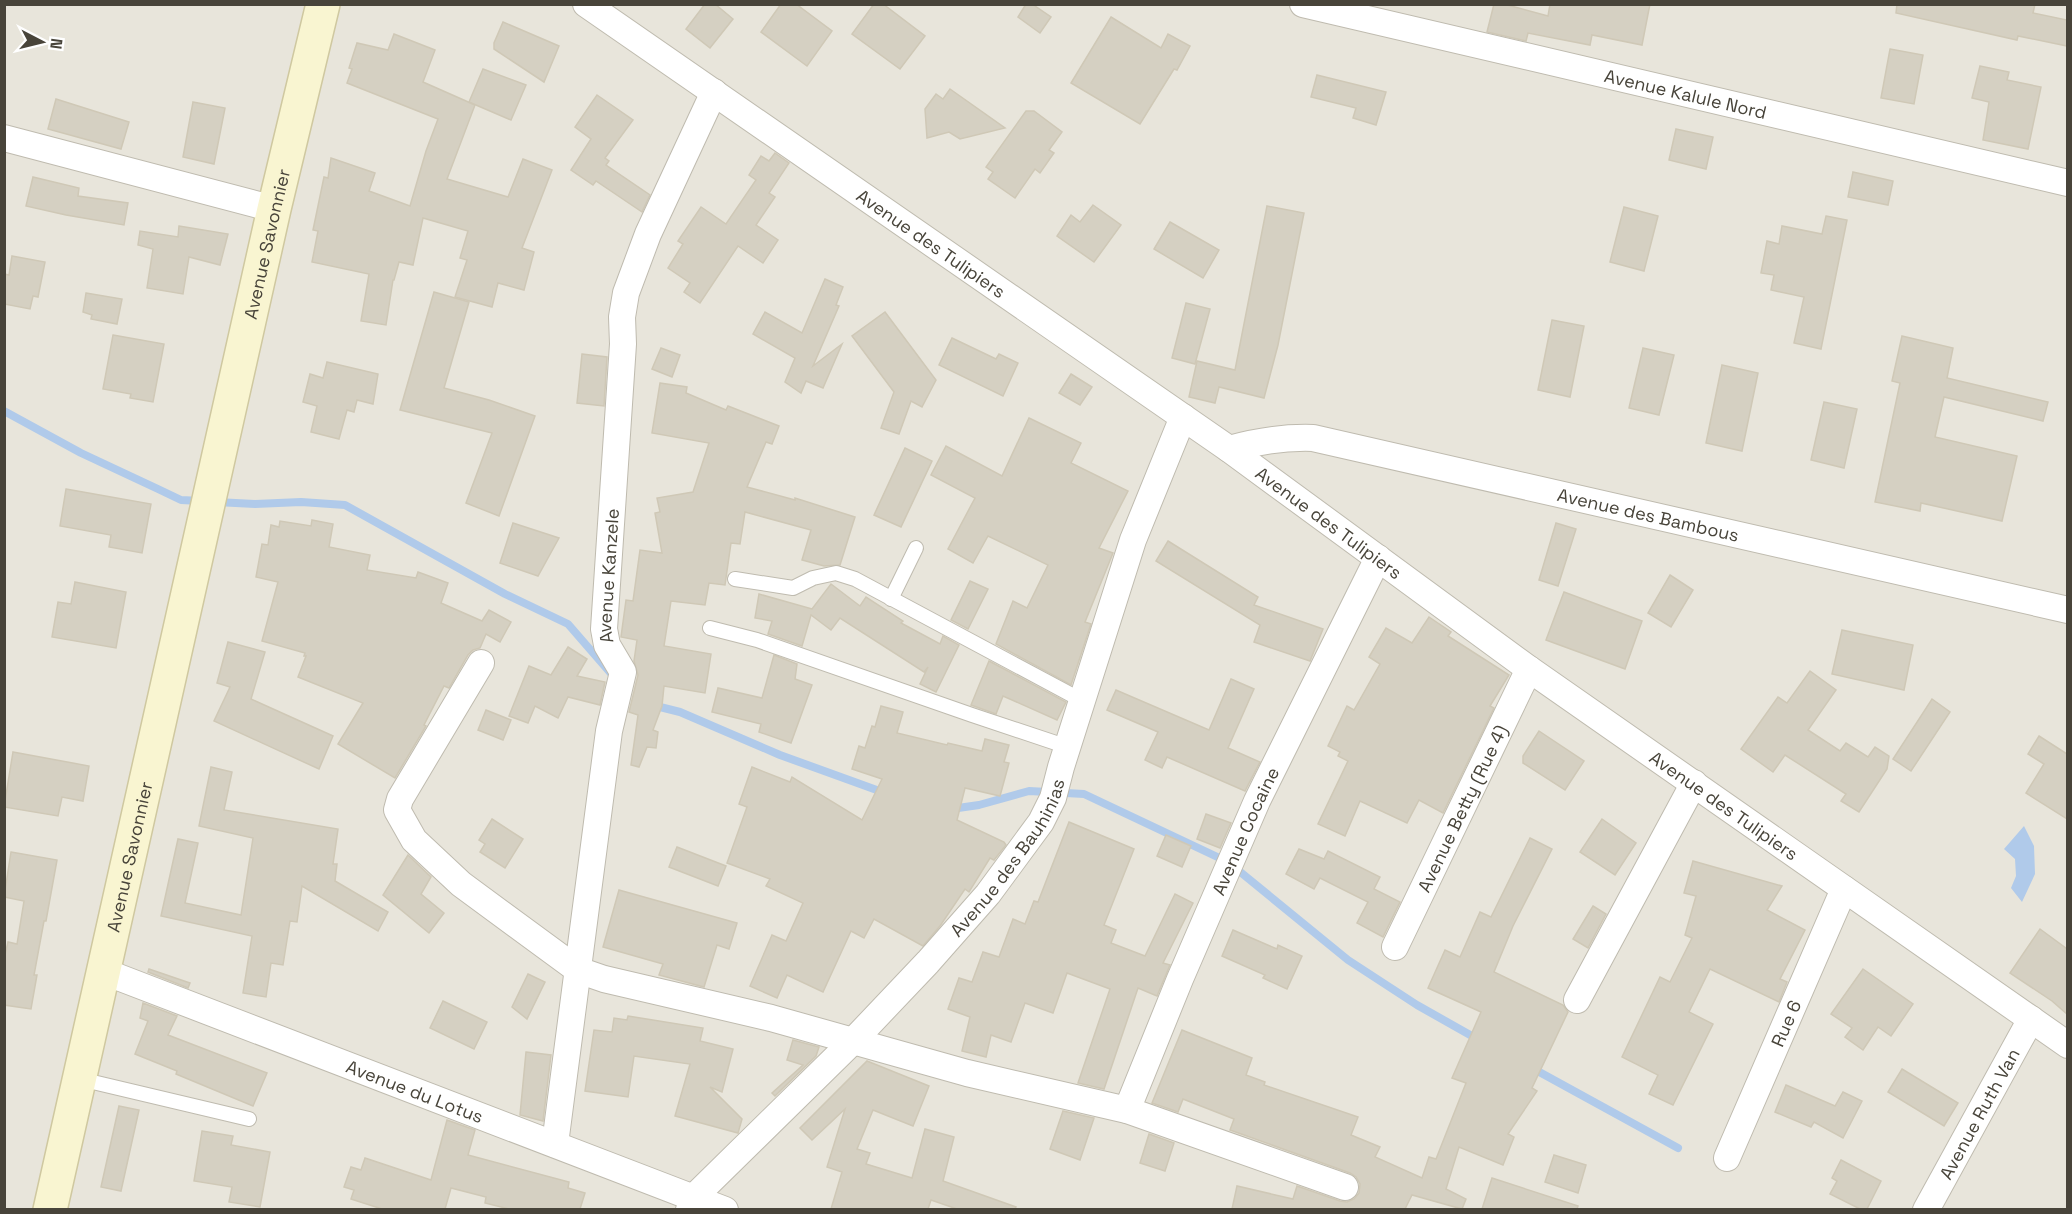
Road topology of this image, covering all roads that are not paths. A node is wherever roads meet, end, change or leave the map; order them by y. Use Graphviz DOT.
graph roads {
  1 [pos="323,4"];
  2 [pos="586,4"];
  3 [pos="1303,4"];
  4 [pos="714,92"];
  5 [pos="4,138"];
  6 [pos="2067,183"];
  7 [pos="274,209"];
  8 [pos="1183,417"];
  9 [pos="1229,449"];
  10 [pos="916,548"];
  11 [pos="1378,558"];
  12 [pos="735,579"];
  13 [pos="891,599"];
  14 [pos="2067,610"];
  15 [pos="710,628"];
  16 [pos="481,663"];
  17 [pos="1529,669"];
  18 [pos="1083,701"];
  19 [pos="1065,757"];
  20 [pos="1694,783"];
  21 [pos="1844,889"];
  22 [pos="1395,947"];
  23 [pos="578,970"];
  24 [pos="105,972"];
  25 [pos="1577,1000"];
  26 [pos="2031,1019"];
  27 [pos="854,1040"];
  28 [pos="2067,1045"];
  29 [pos="80,1079"];
  30 [pos="1127,1110"];
  31 [pos="249,1119"];
  32 [pos="555,1143"];
  33 [pos="1727,1158"];
  34 [pos="1345,1186"];
  35 [pos="692,1203"];
  36 [pos="50,1209"];
  37 [pos="725,1209"];
  38 [pos="1926,1209"];
  1 -- 7 [label="street, Avenue Savonnier"];
  2 -- 4 [label="street, Avenue des Tulipiers"];
  3 -- 6 [label="street, Avenue Kalule Nord"];
  4 -- 8 [label="street, Avenue des Tulipiers"];
  4 -- 23 [label="street, Avenue Kanzele"];
  5 -- 7 [label="street"];
  7 -- 24 [label="street, Avenue Savonnier"];
  8 -- 9 [label="street, Avenue des Tulipiers"];
  8 -- 18 [label="street, Avenue des Bauhinias"];
  9 -- 11 [label="street, Avenue des Tulipiers"];
  9 -- 14 [label="street, Avenue des Bambous"];
  10 -- 13 [label="lane"];
  11 -- 17 [label="street, Avenue des Tulipiers"];
  11 -- 30 [label="street, Avenue Cocaine"];
  12 -- 13 [label="lane"];
  13 -- 18 [label="lane"];
  15 -- 19 [label="lane"];
  16 -- 23 [label="street"];
  17 -- 20 [label="street, Avenue des Tulipiers"];
  17 -- 22 [label="street, Avenue Betty (Rue 4)"];
  18 -- 19 [label="street, Avenue des Bauhinias"];
  19 -- 27 [label="street, Avenue des Bauhinias"];
  20 -- 21 [label="street, Avenue des Tulipiers"];
  20 -- 25 [label="street"];
  21 -- 26 [label="street, Avenue des Tulipiers"];
  21 -- 33 [label="street, Rue 6"];
  23 -- 27 [label="street"];
  23 -- 32 [label="street, Avenue Kanzele"];
  24 -- 29 [label="street, Avenue Savonnier"];
  24 -- 32 [label="street, Avenue du Lotus"];
  26 -- 28 [label="street, Avenue des Tulipiers"];
  26 -- 38 [label="street, Avenue Ruth Van"];
  27 -- 30 [label="street"];
  27 -- 35 [label="street, Avenue des Bauhinias"];
  29 -- 31 [label="lane"];
  29 -- 36 [label="street, Avenue Savonnier"];
  30 -- 34 [label="street"];
  32 -- 35 [label="street, Avenue du Lotus"];
  35 -- 37 [label="street, Avenue du Lotus"];
}
